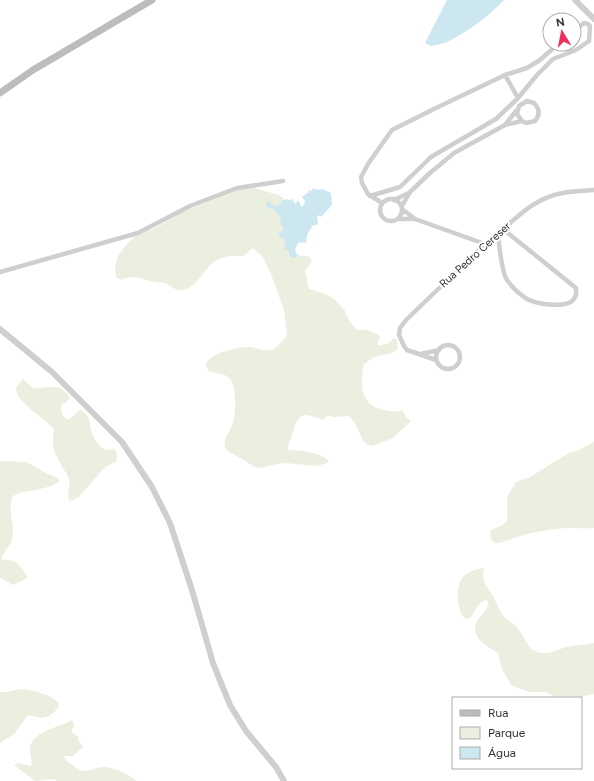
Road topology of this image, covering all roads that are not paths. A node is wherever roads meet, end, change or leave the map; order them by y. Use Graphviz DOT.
graph roads {
  1 [pos="152,0"];
  2 [pos="575,0"];
  3 [pos="594,19"];
  4 [pos="582,25"];
  5 [pos="582,46"];
  6 [pos="549,52"];
  7 [pos="571,52"];
  8 [pos="505,75"];
  9 [pos="0,93"];
  10 [pos="518,98"];
  11 [pos="517,110"];
  12 [pos="522,122"];
  13 [pos="505,125"];
  14 [pos="283,181"];
  15 [pos="594,190"];
  16 [pos="410,192"];
  17 [pos="370,196"];
  18 [pos="394,200"];
  19 [pos="382,203"];
  20 [pos="402,208"];
  21 [pos="398,219"];
  22 [pos="415,219"];
  23 [pos="503,229"];
  24 [pos="498,235"];
  25 [pos="484,244"];
  26 [pos="0,272"];
  27 [pos="0,329"];
  28 [pos="439,350"];
  29 [pos="419,354"];
  30 [pos="436,360"];
  31 [pos="284,781"];
  1 -- 9 [label="main road"];
  2 -- 3 [label="street"];
  4 -- 5 [label="street"];
  6 -- 8 [label="street"];
  7 -- 10 [label="street"];
  8 -- 10 [label="street"];
  8 -- 17 [label="street"];
  10 -- 17 [label="street"];
  11 -- 12 [label="street"];
  11 -- 12 [label="street"];
  11 -- 13 [label="street"];
  12 -- 13 [label="street"];
  13 -- 16 [label="street"];
  14 -- 26 [label="street"];
  15 -- 23 [label="street, Rua Pedro Cereser"];
  16 -- 18 [label="street"];
  16 -- 20 [label="street"];
  17 -- 19 [label="street"];
  18 -- 19 [label="street"];
  18 -- 20 [label="street"];
  19 -- 21 [label="street"];
  20 -- 21 [label="street"];
  20 -- 22 [label="street"];
  21 -- 22 [label="street"];
  22 -- 25 [label="street"];
  23 -- 24 [label="street, Rua Pedro Cereser"];
  23 -- 24 [label="street"];
  24 -- 25 [label="street, Rua Pedro Cereser"];
  25 -- 29 [label="street, Rua Pedro Cereser"];
  27 -- 31 [label="street"];
  28 -- 29 [label="street"];
  28 -- 30 [label="street"];
  28 -- 30 [label="street"];
  29 -- 30 [label="street, Rua Pedro Cereser"];
}
